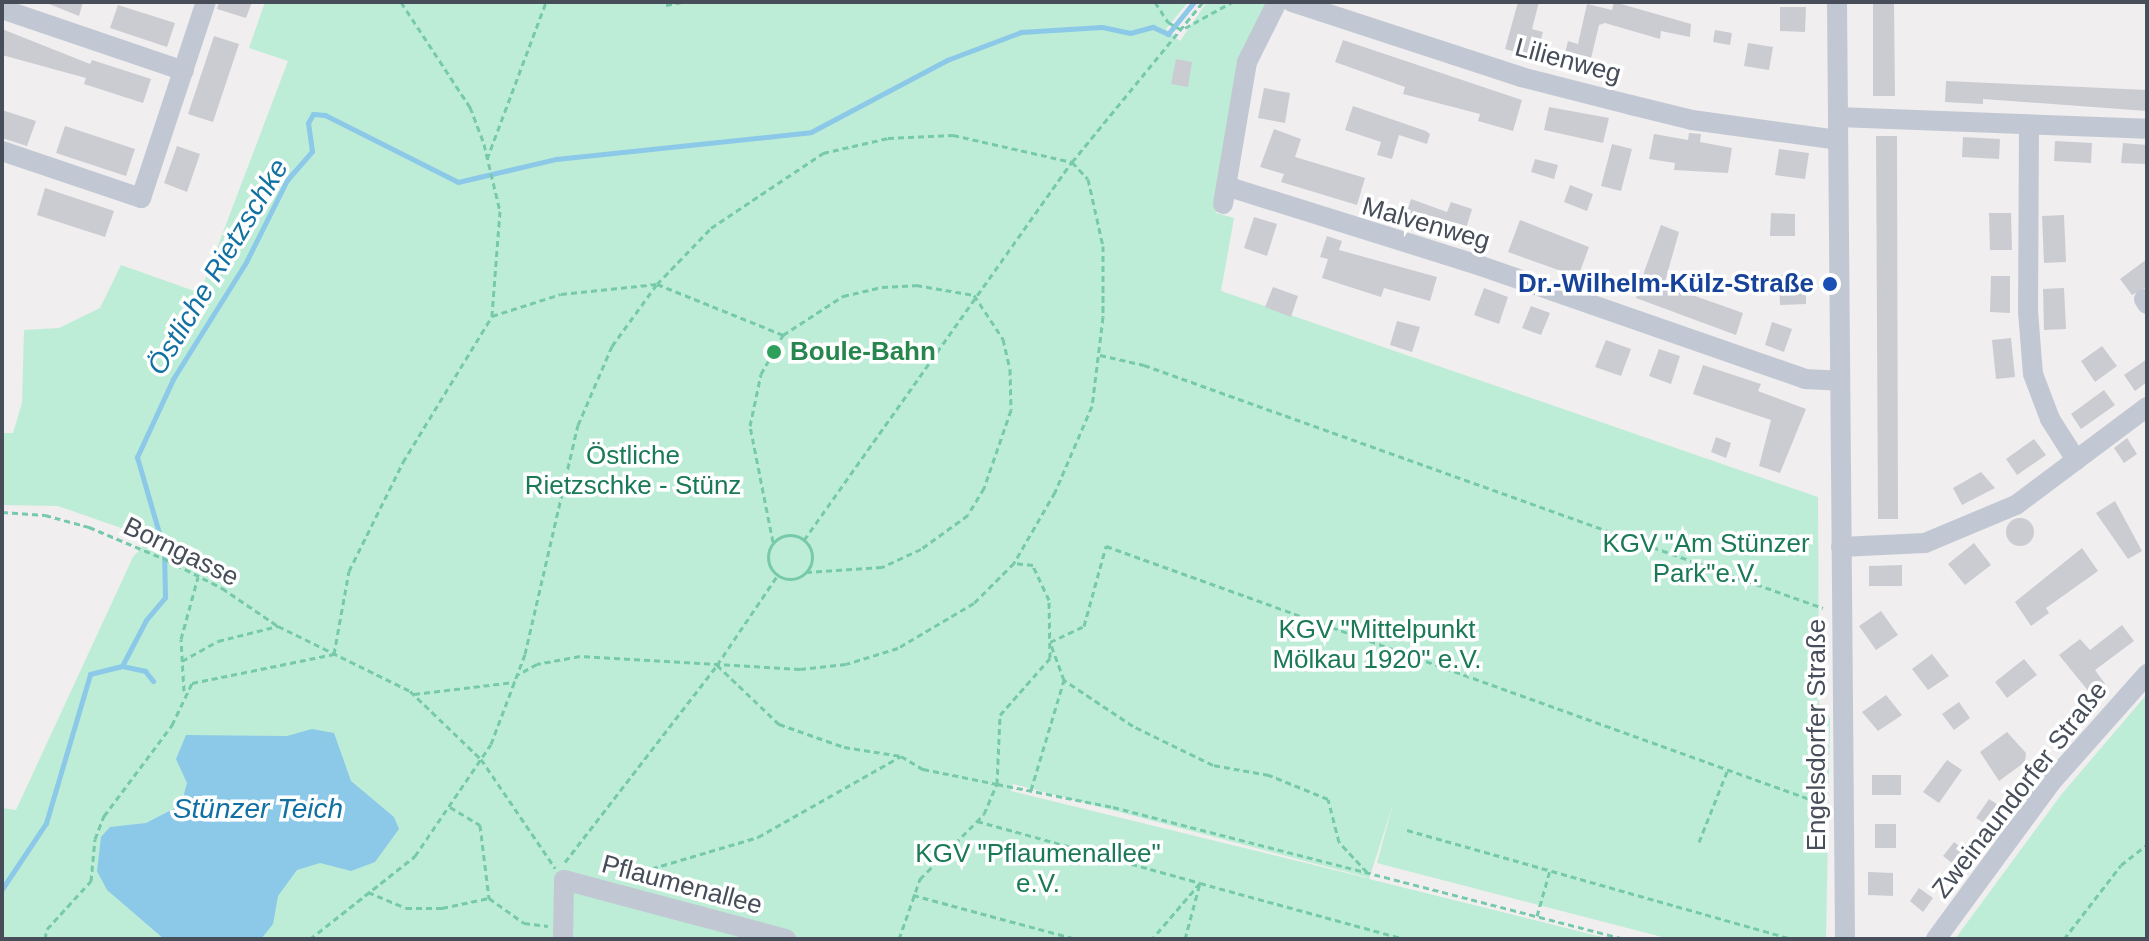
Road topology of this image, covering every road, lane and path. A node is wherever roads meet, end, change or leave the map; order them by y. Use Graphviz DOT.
graph roads {
  1 [pos="206,2"];
  2 [pos="401,2"];
  3 [pos="546,2"];
  4 [pos="682,2"];
  5 [pos="1155,2"];
  6 [pos="1203,2"];
  7 [pos="1232,2"];
  8 [pos="1277,2"];
  9 [pos="1292,2"];
  10 [pos="1837,2"];
  11 [pos="666,5"];
  12 [pos="2,9"];
  13 [pos="1182,30"];
  14 [pos="184,71"];
  15 [pos="1838,117"];
  16 [pos="2029,125"];
  17 [pos="2147,129"];
  18 [pos="1838,140"];
  19 [pos="2,151"];
  20 [pos="487,159"];
  21 [pos="1072,162"];
  22 [pos="657,284"];
  23 [pos="974,295"];
  24 [pos="492,316"];
  25 [pos="783,335"];
  26 [pos="1100,355"];
  27 [pos="1840,381"];
  28 [pos="2147,407"];
  29 [pos="2076,460"];
  30 [pos="2,512"];
  31 [pos="804,540"];
  32 [pos="773,542"];
  33 [pos="1841,547"];
  34 [pos="1014,563"];
  35 [pos="807,572"];
  36 [pos="198,576"];
  37 [pos="777,576"];
  38 [pos="1823,608"];
  39 [pos="278,626"];
  40 [pos="334,654"];
  41 [pos="182,661"];
  42 [pos="717,665"];
  43 [pos="519,674"];
  44 [pos="2147,674"];
  45 [pos="1064,680"];
  46 [pos="515,682"];
  47 [pos="184,691"];
  48 [pos="414,694"];
  49 [pos="901,756"];
  50 [pos="481,759"];
  51 [pos="1728,769"];
  52 [pos="997,784"];
  53 [pos="1031,790"];
  54 [pos="1831,800"];
  55 [pos="449,806"];
  56 [pos="977,821"];
  57 [pos="1407,830"];
  58 [pos="1699,842"];
  59 [pos="2147,845"];
  60 [pos="1550,870"];
  61 [pos="564,872"];
  62 [pos="1367,872"];
  63 [pos="1200,883"];
  64 [pos="589,887"];
  65 [pos="368,892"];
  66 [pos="913,895"];
  67 [pos="489,898"];
  68 [pos="1537,916"];
  69 [pos="564,932"];
  70 [pos="45,939"];
  71 [pos="310,939"];
  72 [pos="786,939"];
  73 [pos="899,939"];
  74 [pos="1076,939"];
  75 [pos="1152,939"];
  76 [pos="1185,939"];
  77 [pos="1405,939"];
  78 [pos="1625,939"];
  79 [pos="1793,939"];
  80 [pos="1845,939"];
  81 [pos="1936,939"];
  82 [pos="2064,939"];
  1 -- 14 [label="street"];
  2 -- 20 [label="path"];
  3 -- 20 [label="path"];
  4 -- 11 [label="path"];
  5 -- 13 [label="path"];
  6 -- 13 [label="path"];
  7 -- 13 [label="path"];
  8 -- 27 [label="street, Malvenweg"];
  9 -- 18 [label="street, Lilienweg"];
  10 -- 15 [label="street, Engelsdorfer Straße"];
  12 -- 14 [label="street"];
  13 -- 21 [label="path"];
  14 -- 19 [label="street"];
  15 -- 16 [label="street"];
  15 -- 18 [label="street, Engelsdorfer Straße"];
  16 -- 17 [label="street"];
  16 -- 29 [label="street"];
  18 -- 27 [label="street, Engelsdorfer Straße"];
  20 -- 24 [label="path"];
  21 -- 22 [label="path"];
  21 -- 23 [label="path"];
  21 -- 26 [label="path"];
  22 -- 24 [label="path"];
  22 -- 25 [label="path"];
  22 -- 43 [label="path"];
  23 -- 25 [label="path"];
  23 -- 31 [label="path"];
  23 -- 35 [label="path"];
  24 -- 40 [label="path"];
  25 -- 32 [label="path"];
  26 -- 34 [label="path"];
  26 -- 38 [label="path"];
  27 -- 33 [label="street, Engelsdorfer Straße"];
  28 -- 29 [label="street"];
  29 -- 33 [label="street"];
  30 -- 36 [label="path, Borngasse"];
  31 -- 32 [label="path"];
  31 -- 35 [label="path"];
  32 -- 37 [label="path"];
  33 -- 54 [label="street, Engelsdorfer Straße"];
  34 -- 42 [label="path"];
  34 -- 52 [label="path"];
  35 -- 37 [label="path"];
  36 -- 39 [label="path, Borngasse"];
  36 -- 41 [label="path"];
  37 -- 42 [label="path"];
  39 -- 40 [label="path, Borngasse"];
  39 -- 41 [label="path"];
  40 -- 47 [label="path"];
  40 -- 48 [label="path, Borngasse"];
  41 -- 47 [label="path"];
  42 -- 43 [label="path"];
  42 -- 49 [label="path"];
  42 -- 61 [label="path"];
  43 -- 46 [label="path"];
  44 -- 81 [label="street, Zweinaundorfer Straße"];
  45 -- 51 [label="path"];
  45 -- 53 [label="path"];
  45 -- 62 [label="path"];
  46 -- 48 [label="path"];
  46 -- 50 [label="path"];
  47 -- 70 [label="path"];
  48 -- 50 [label="path, Borngasse"];
  49 -- 52 [label="path"];
  49 -- 64 [label="path"];
  50 -- 55 [label="path"];
  50 -- 61 [label="path, Borngasse"];
  51 -- 54 [label="path"];
  51 -- 58 [label="path"];
  52 -- 53 [label="path"];
  52 -- 56 [label="path"];
  53 -- 62 [label="path"];
  54 -- 80 [label="street, Engelsdorfer Straße"];
  55 -- 65 [label="path"];
  55 -- 67 [label="path"];
  56 -- 63 [label="path"];
  56 -- 66 [label="path"];
  57 -- 60 [label="path"];
  59 -- 82 [label="path"];
  60 -- 68 [label="path"];
  60 -- 79 [label="path"];
  61 -- 64 [label="street, Pflaumenallee"];
  61 -- 69 [label="street"];
  62 -- 68 [label="path"];
  63 -- 75 [label="path"];
  63 -- 76 [label="path"];
  63 -- 77 [label="path"];
  64 -- 72 [label="street, Pflaumenallee"];
  65 -- 67 [label="path"];
  65 -- 71 [label="path"];
  66 -- 73 [label="path"];
  66 -- 74 [label="path"];
  67 -- 69 [label="path"];
  68 -- 78 [label="path"];
}
